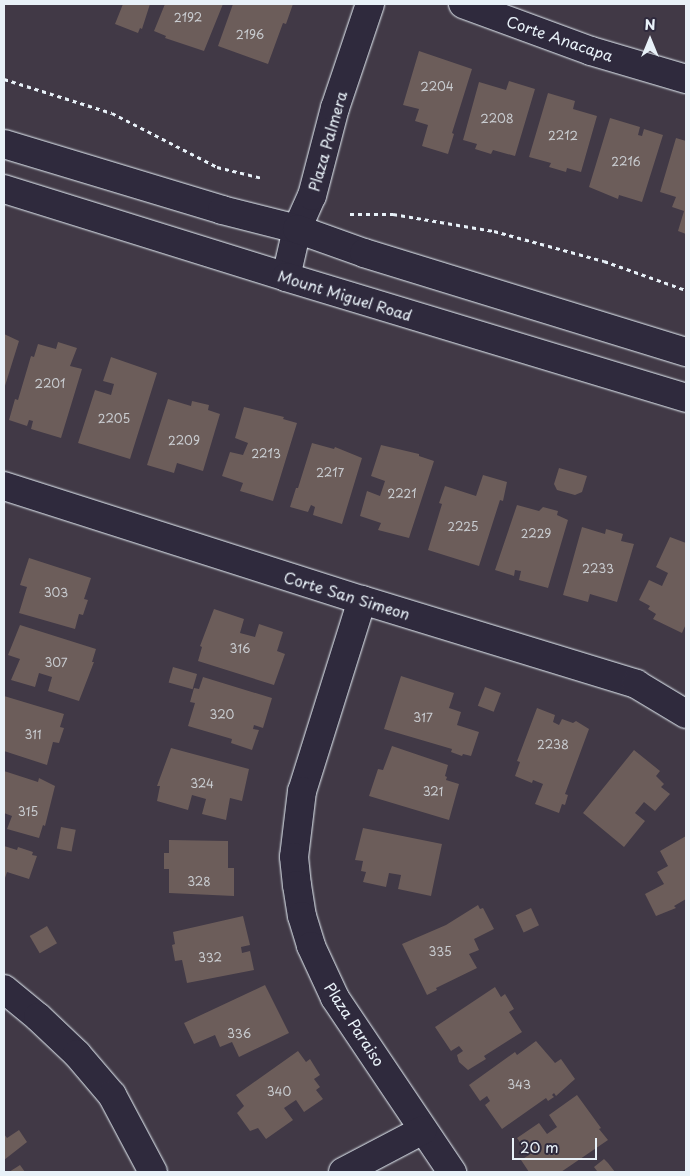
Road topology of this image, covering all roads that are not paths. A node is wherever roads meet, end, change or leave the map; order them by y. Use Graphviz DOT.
graph roads {
  1 [pos="370,4"];
  2 [pos="463,4"];
  3 [pos="686,79"];
  4 [pos="4,144"];
  5 [pos="4,189"];
  6 [pos="297,229"];
  7 [pos="286,278"];
  8 [pos="686,352"];
  9 [pos="686,398"];
  10 [pos="4,486"];
  11 [pos="362,600"];
  12 [pos="686,714"];
  13 [pos="4,989"];
  14 [pos="423,1130"];
  15 [pos="152,1172"];
  16 [pos="343,1172"];
  17 [pos="452,1172"];
  1 -- 6 [label="street, Plaza Palmera"];
  2 -- 3 [label="street, Corte Anacapa"];
  4 -- 6 [label="street"];
  5 -- 7 [label="street, Mount Miguel Road"];
  6 -- 7 [label="street, Plaza Palmera"];
  6 -- 8 [label="street"];
  7 -- 9 [label="street, Mount Miguel Road"];
  10 -- 11 [label="street, Corte San Simeon"];
  11 -- 12 [label="street, Corte San Simeon"];
  11 -- 14 [label="street, Plaza Paraiso"];
  13 -- 15 [label="street"];
  14 -- 16 [label="street"];
  14 -- 17 [label="street, Plaza Paraiso"];
}
